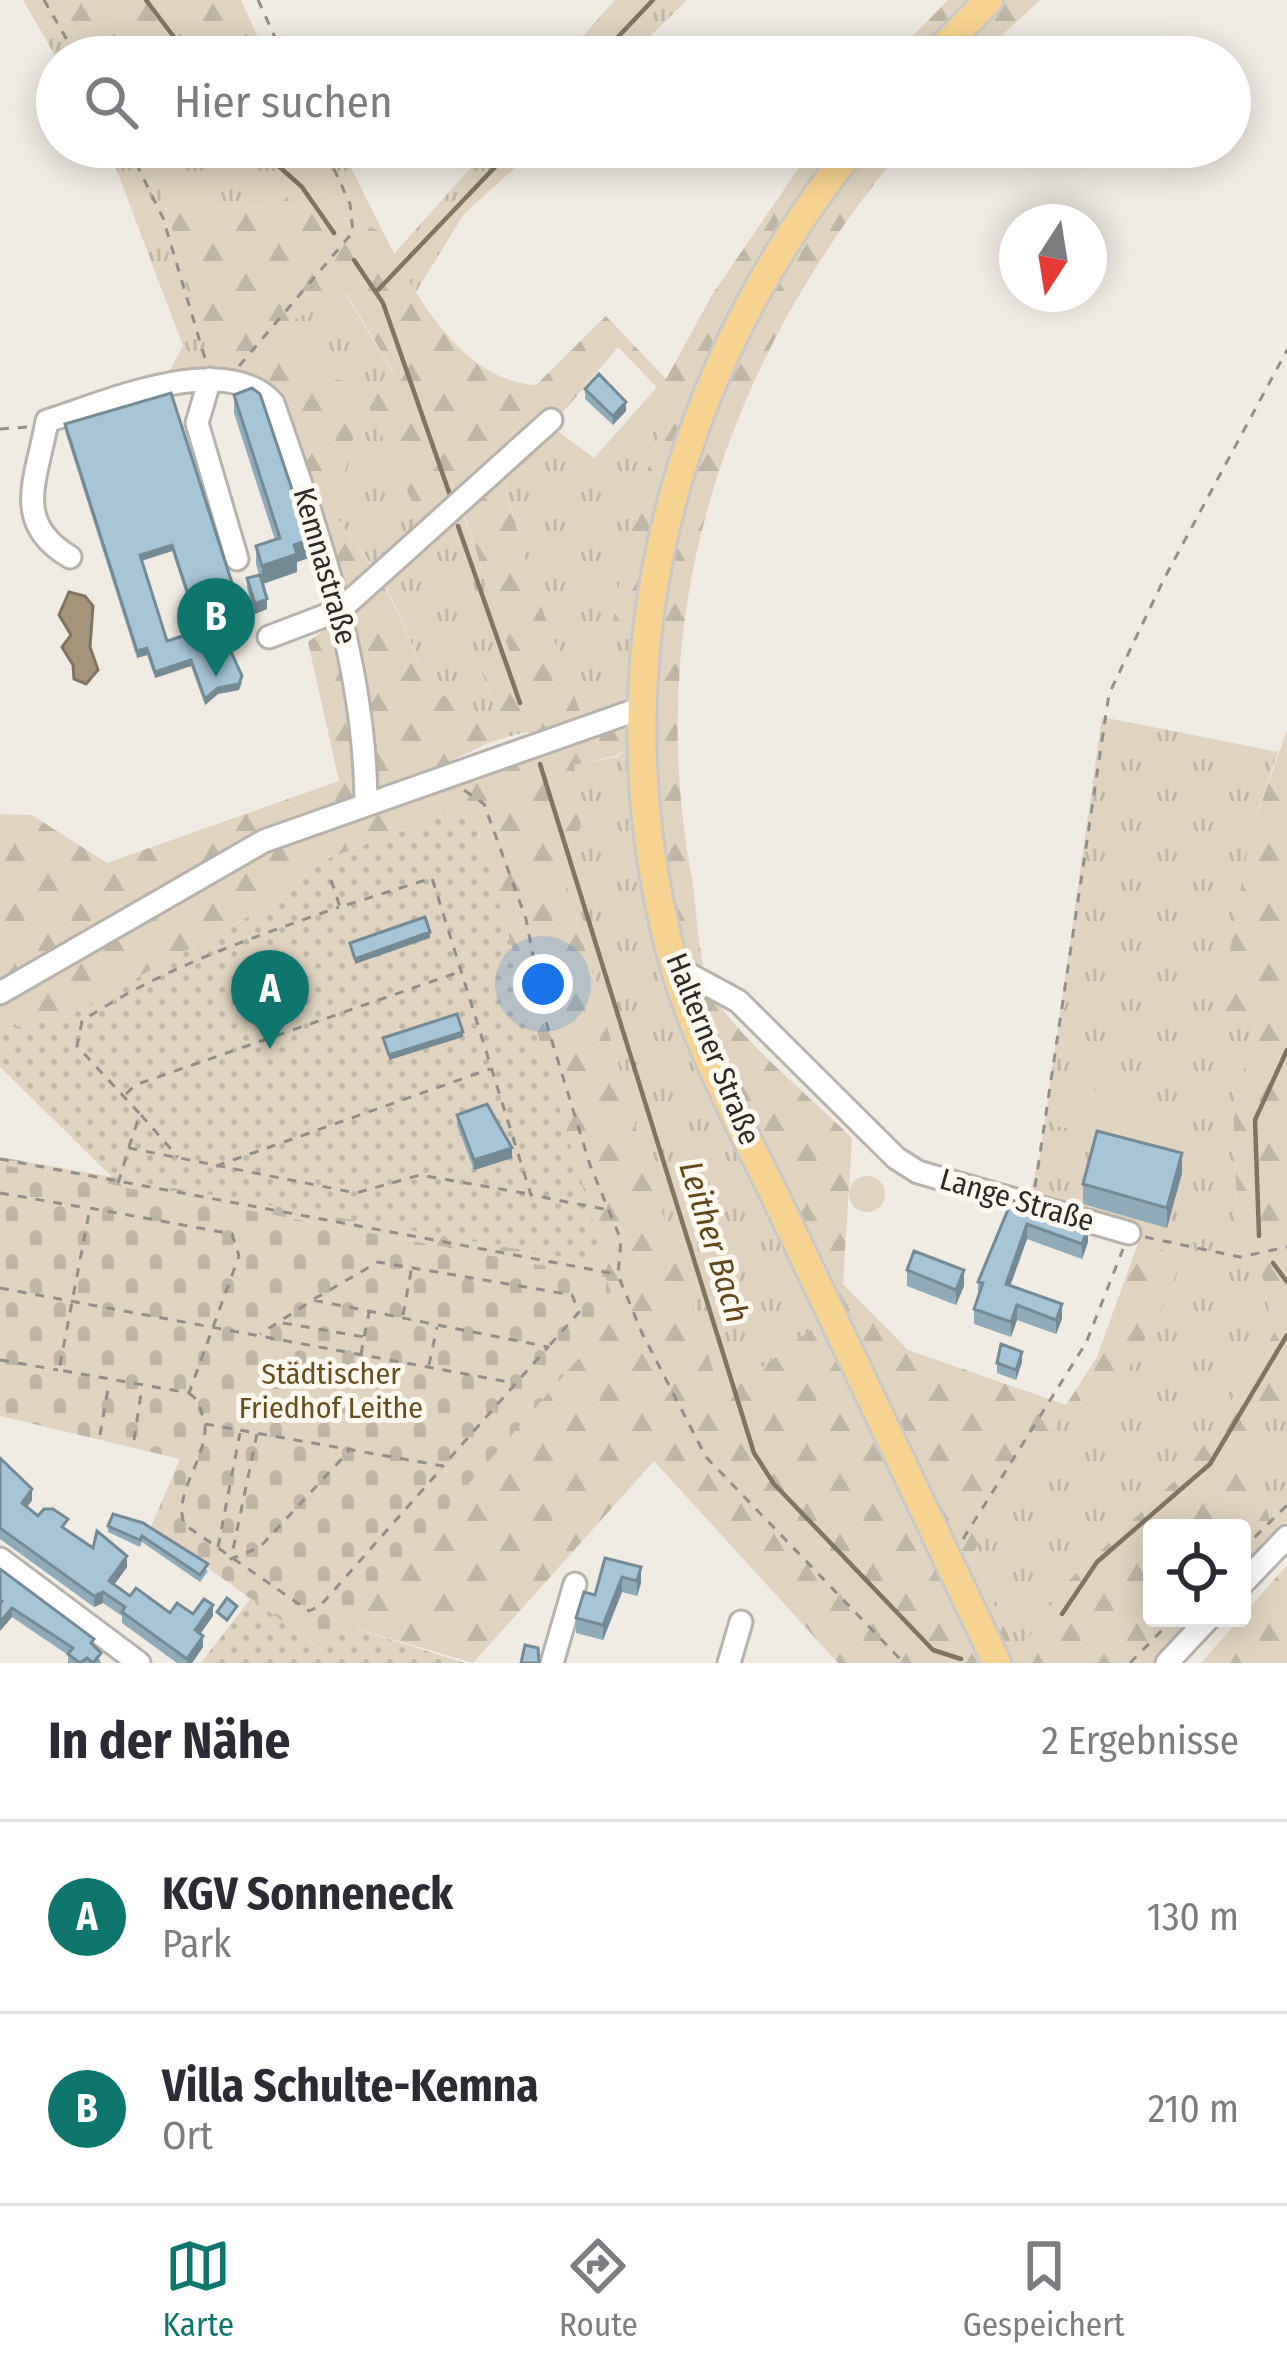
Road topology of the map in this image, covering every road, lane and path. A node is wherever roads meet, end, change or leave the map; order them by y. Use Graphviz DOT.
graph roads {
  1 [pos="44,0"];
  2 [pos="258,0"];
  3 [pos="989,0"];
  4 [pos="65,36"];
  5 [pos="274,36"];
  6 [pos="954,36"];
  7 [pos="138,168"];
  8 [pos="334,168"];
  9 [pos="840,168"];
  10 [pos="1287,350"];
  11 [pos="219,380"];
  12 [pos="551,420"];
  13 [pos="0,429"];
  14 [pos="8,431"];
  15 [pos="70,557"];
  16 [pos="237,559"];
  17 [pos="340,610"];
  18 [pos="269,637"];
  19 [pos="639,709"];
  20 [pos="450,790"];
  21 [pos="366,802"];
  22 [pos="331,880"];
  23 [pos="340,907"];
  24 [pos="675,967"];
  25 [pos="461,972"];
  26 [pos="0,993"];
  27 [pos="491,1068"];
  28 [pos="124,1095"];
  29 [pos="140,1114"];
  30 [pos="129,1148"];
  31 [pos="0,1160"];
  32 [pos="180,1160"];
  33 [pos="216,1167"];
  34 [pos="118,1183"];
  35 [pos="0,1193"];
  36 [pos="531,1195"];
  37 [pos="1031,1203"];
  38 [pos="90,1208"];
  39 [pos="609,1210"];
  40 [pos="1129,1233"];
  41 [pos="1287,1247"];
  42 [pos="412,1266"];
  43 [pos="618,1275"];
  44 [pos="0,1288"];
  45 [pos="313,1300"];
  46 [pos="73,1302"];
  47 [pos="370,1310"];
  48 [pos="403,1317"];
  49 [pos="279,1322"];
  50 [pos="437,1324"];
  51 [pos="213,1327"];
  52 [pos="260,1334"];
  53 [pos="364,1337"];
  54 [pos="548,1347"];
  55 [pos="361,1354"];
  56 [pos="0,1360"];
  57 [pos="429,1366"];
  58 [pos="59,1370"];
  59 [pos="110,1379"];
  60 [pos="516,1383"];
  61 [pos="142,1385"];
  62 [pos="189,1393"];
  63 [pos="205,1424"];
  64 [pos="240,1431"];
  65 [pos="257,1434"];
  66 [pos="100,1435"];
  67 [pos="134,1441"];
  68 [pos="350,1450"];
  69 [pos="443,1466"];
  70 [pos="1287,1504"];
  71 [pos="1287,1537"];
  72 [pos="1251,1541"];
  73 [pos="217,1549"];
  74 [pos="231,1558"];
  75 [pos="0,1559"];
  76 [pos="948,1559"];
  77 [pos="1251,1575"];
  78 [pos="575,1584"];
  79 [pos="741,1622"];
  80 [pos="1165,1627"];
  81 [pos="1201,1627"];
  82 [pos="139,1663"];
  83 [pos="552,1663"];
  84 [pos="729,1663"];
  85 [pos="904,1663"];
  86 [pos="997,1663"];
  87 [pos="1130,1663"];
  88 [pos="1167,1663"];
  1 -- 4 [label="path"];
  2 -- 5 [label="path"];
  3 -- 6 [label="main road"];
  7 -- 11 [label="path"];
  8 -- 11 [label="path"];
  9 -- 19 [label="main road, Halterner Straße"];
  10 -- 37 [label="path"];
  11 -- 15 [label="street"];
  11 -- 16 [label="street"];
  11 -- 17 [label="street, Kemnastraße"];
  12 -- 17 [label="street"];
  13 -- 14 [label="path"];
  17 -- 18 [label="street"];
  17 -- 21 [label="street, Kemnastraße"];
  19 -- 21 [label="street"];
  19 -- 24 [label="main road, Halterner Straße"];
  20 -- 39 [label="path"];
  21 -- 26 [label="street"];
  22 -- 23 [label="path"];
  23 -- 25 [label="path"];
  23 -- 28 [label="path"];
  24 -- 37 [label="street, Lange Straße"];
  24 -- 76 [label="main road, Halterner Straße"];
  25 -- 27 [label="path"];
  25 -- 28 [label="path"];
  27 -- 33 [label="path"];
  27 -- 36 [label="path"];
  28 -- 29 [label="path"];
  29 -- 30 [label="path"];
  29 -- 32 [label="path"];
  30 -- 32 [label="path"];
  30 -- 34 [label="path"];
  31 -- 34 [label="path"];
  32 -- 33 [label="path"];
  33 -- 36 [label="path"];
  34 -- 43 [label="path"];
  35 -- 38 [label="path"];
  36 -- 39 [label="path"];
  37 -- 40 [label="street, Lange Straße"];
  38 -- 46 [label="path"];
  38 -- 51 [label="path"];
  39 -- 43 [label="path"];
  40 -- 41 [label="path, Lange Straße"];
  40 -- 76 [label="path"];
  42 -- 45 [label="path"];
  42 -- 48 [label="path"];
  42 -- 54 [label="path"];
  43 -- 85 [label="path"];
  44 -- 46 [label="path"];
  45 -- 47 [label="path"];
  45 -- 49 [label="path"];
  46 -- 51 [label="path"];
  46 -- 58 [label="path"];
  47 -- 48 [label="path"];
  47 -- 53 [label="path"];
  48 -- 50 [label="path"];
  49 -- 52 [label="path"];
  49 -- 53 [label="path"];
  50 -- 54 [label="path"];
  50 -- 57 [label="path"];
  51 -- 52 [label="path"];
  51 -- 62 [label="path"];
  52 -- 55 [label="path"];
  53 -- 55 [label="path"];
  54 -- 60 [label="path"];
  55 -- 57 [label="path"];
  56 -- 58 [label="path"];
  57 -- 60 [label="path"];
  58 -- 59 [label="path"];
  59 -- 61 [label="path"];
  59 -- 66 [label="path"];
  60 -- 69 [label="path"];
  61 -- 62 [label="path"];
  61 -- 67 [label="path"];
  62 -- 63 [label="path"];
  63 -- 64 [label="path"];
  63 -- 73 [label="path"];
  64 -- 65 [label="path"];
  64 -- 73 [label="path"];
  65 -- 68 [label="path"];
  65 -- 74 [label="path"];
  68 -- 69 [label="path"];
  68 -- 74 [label="path"];
  69 -- 74 [label="path"];
  70 -- 72 [label="path"];
  71 -- 77 [label="street"];
  73 -- 74 [label="path"];
  75 -- 82 [label="street"];
  76 -- 86 [label="main road, Halterner Straße"];
  78 -- 83 [label="street"];
  79 -- 84 [label="street"];
  80 -- 87 [label="path"];
  81 -- 88 [label="street"];
}
